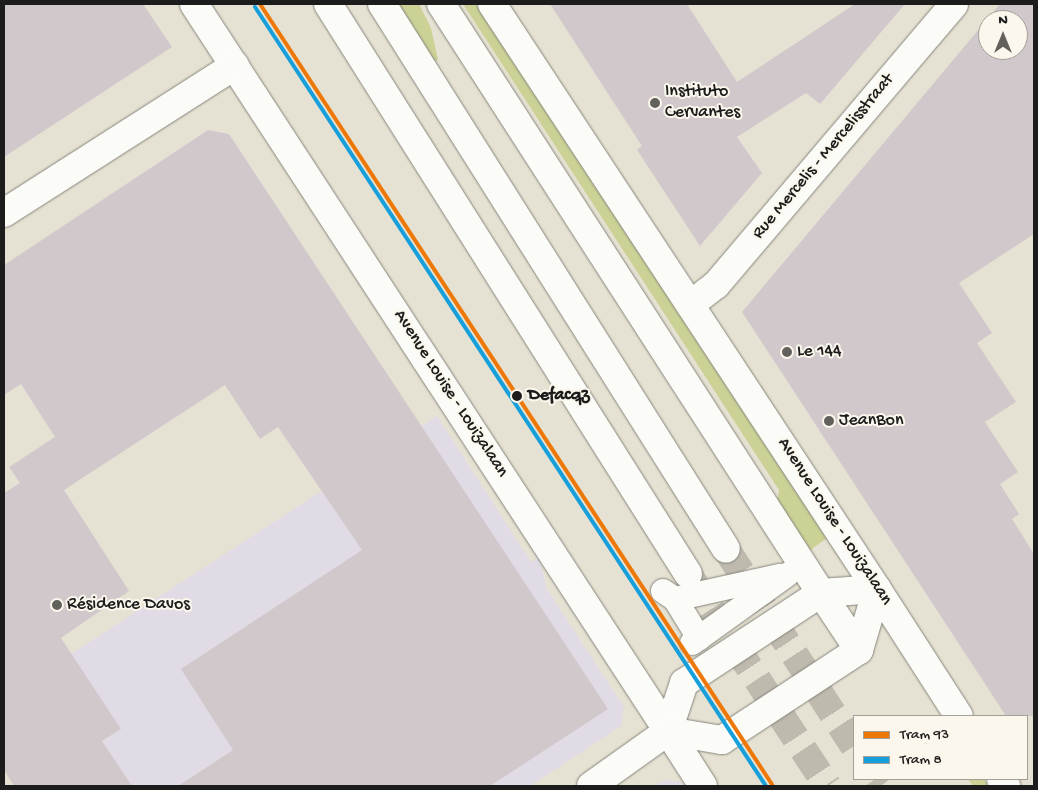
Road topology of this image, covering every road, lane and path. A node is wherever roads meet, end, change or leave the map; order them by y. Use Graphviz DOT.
graph roads {
  1 [pos="194,4"];
  2 [pos="328,4"];
  3 [pos="382,4"];
  4 [pos="441,4"];
  5 [pos="492,4"];
  6 [pos="954,4"];
  7 [pos="235,65"];
  8 [pos="4,213"];
  9 [pos="690,305"];
  10 [pos="726,549"];
  11 [pos="688,574"];
  12 [pos="877,589"];
  13 [pos="821,593"];
  14 [pos="668,595"];
  15 [pos="859,650"];
  16 [pos="958,715"];
  17 [pos="668,731"];
  18 [pos="591,786"];
  19 [pos="704,786"];
  1 -- 7 [label="main road, Avenue Louise - Louizalaan"];
  2 -- 11 [label="main road"];
  3 -- 10 [label="main road"];
  4 -- 13 [label="main road"];
  5 -- 9 [label="main road, Avenue Louise - Louizalaan"];
  6 -- 9 [label="main road, Rue Mercelis - Mercelisstraat"];
  7 -- 8 [label="main road"];
  7 -- 17 [label="main road, Avenue Louise - Louizalaan"];
  9 -- 12 [label="main road, Avenue Louise - Louizalaan"];
  12 -- 13 [label="main road"];
  12 -- 15 [label="main road"];
  12 -- 16 [label="main road, Avenue Louise - Louizalaan"];
  13 -- 15 [label="main road"];
  13 -- 17 [label="main road"];
  14 -- 14 [label="street"];
  15 -- 17 [label="main road"];
  17 -- 18 [label="main road"];
  17 -- 19 [label="main road, Avenue Louise - Louizalaan"];
}
